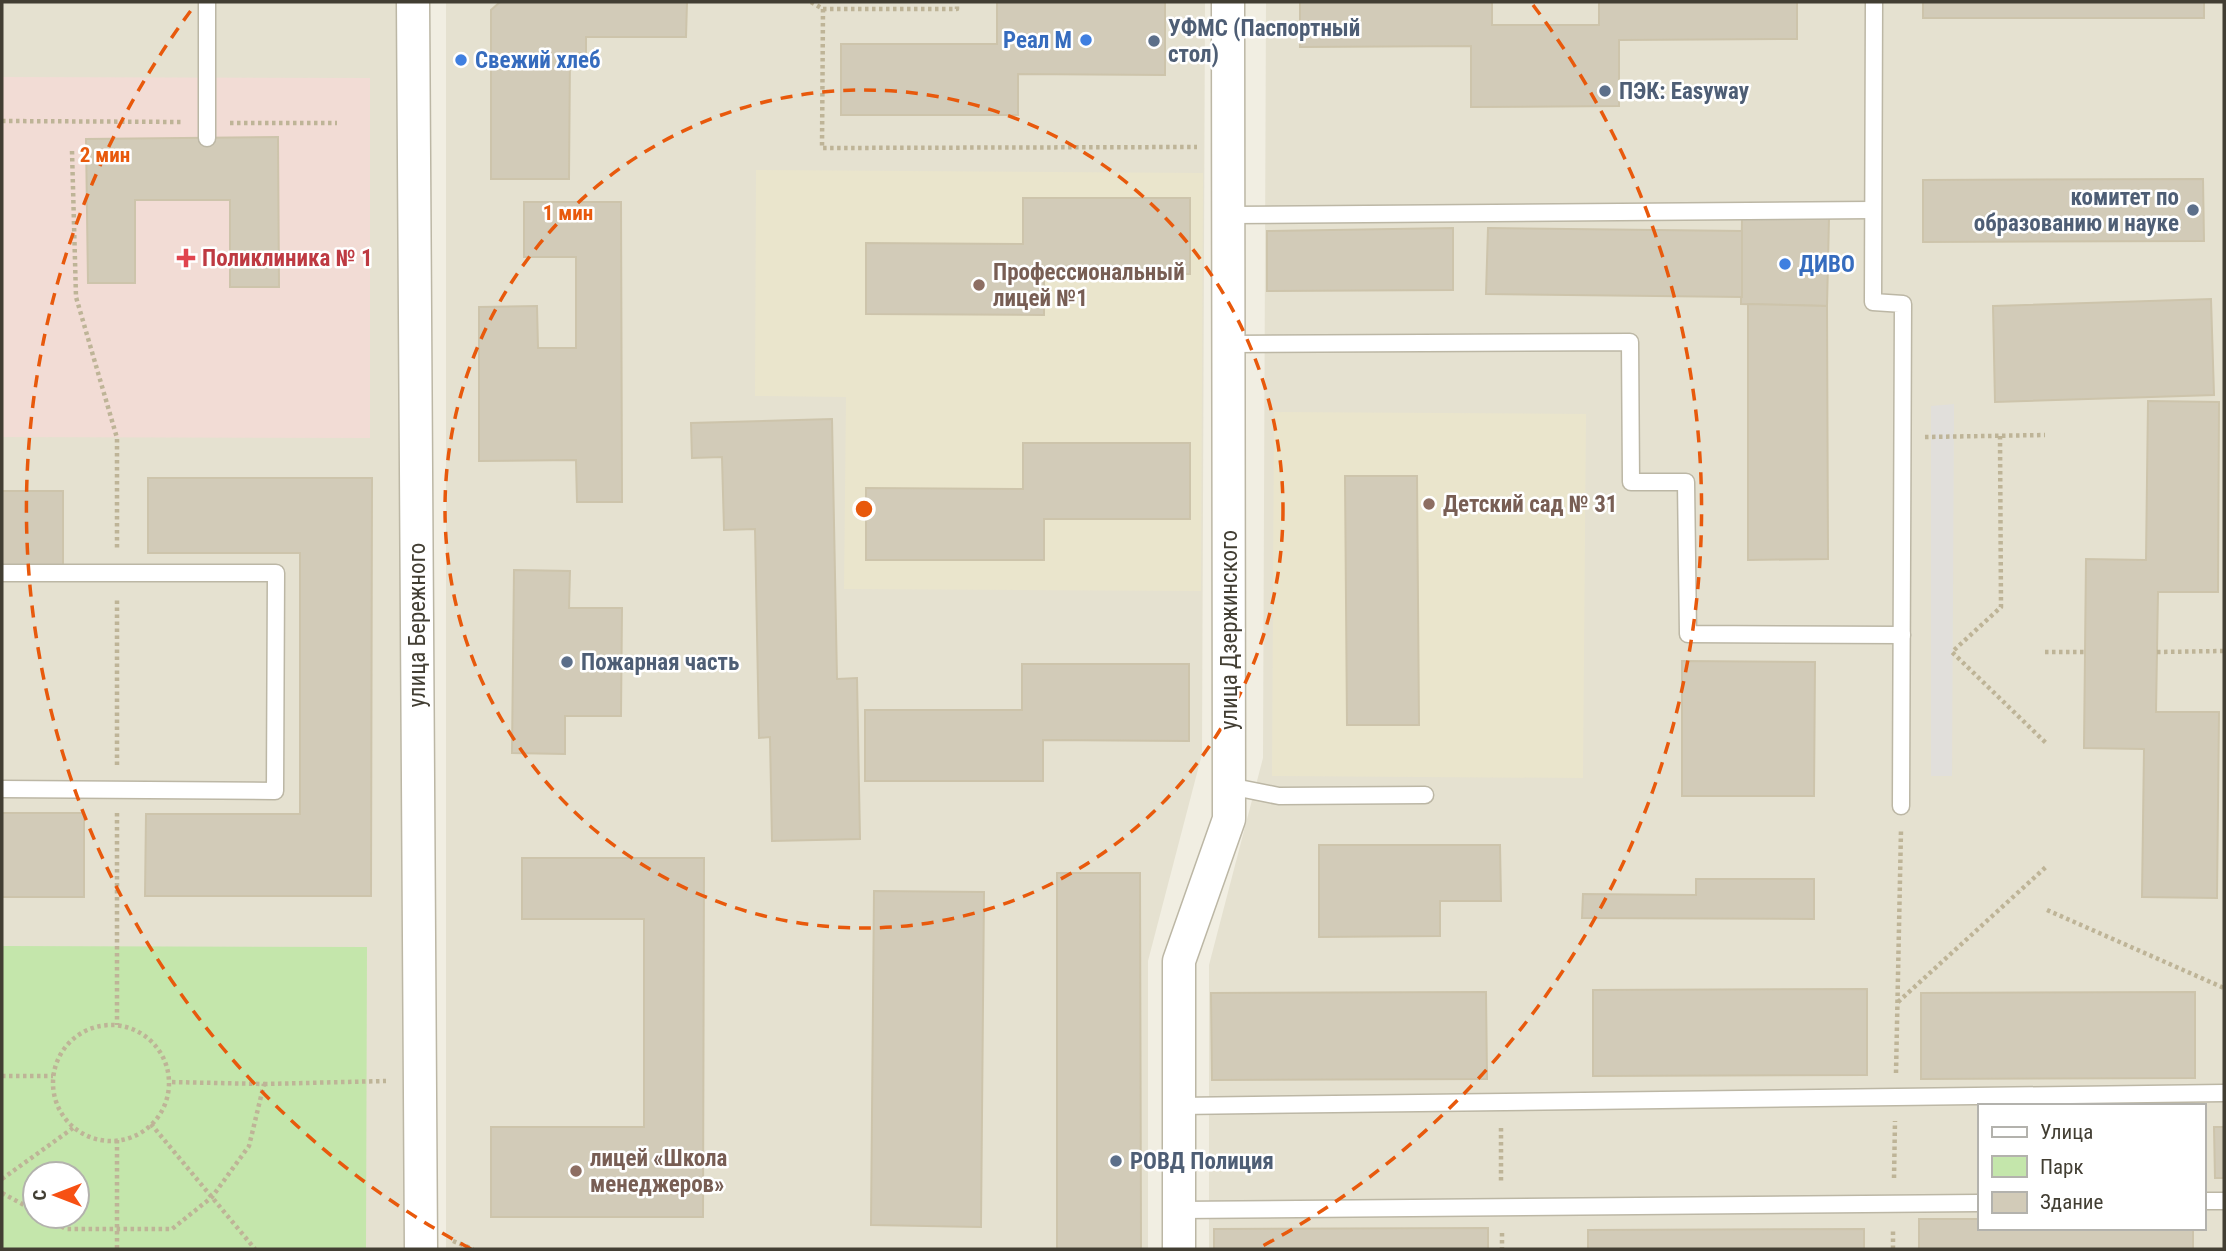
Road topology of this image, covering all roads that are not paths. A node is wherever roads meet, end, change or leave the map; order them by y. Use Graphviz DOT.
graph roads {
  1 [pos="207,2"];
  2 [pos="413,2"];
  3 [pos="1228,2"];
  4 [pos="1874,2"];
  5 [pos="206,130"];
  6 [pos="1872,210"];
  7 [pos="1229,215"];
  8 [pos="1230,344"];
  9 [pos="2,573"];
  10 [pos="1902,635"];
  11 [pos="1229,786"];
  12 [pos="2,789"];
  13 [pos="1425,795"];
  14 [pos="1901,806"];
  15 [pos="2224,1093"];
  16 [pos="1179,1106"];
  17 [pos="2205,1201"];
  18 [pos="2224,1201"];
  19 [pos="1978,1203"];
  20 [pos="1179,1210"];
  21 [pos="421,1249"];
  22 [pos="1179,1249"];
  1 -- 5 [label="lane"];
  2 -- 21 [label="street, улица Бережного"];
  3 -- 7 [label="street, улица Дзержинского"];
  4 -- 6 [label="lane"];
  6 -- 7 [label="lane"];
  6 -- 10 [label="lane"];
  7 -- 8 [label="street, улица Дзержинского"];
  8 -- 10 [label="lane"];
  8 -- 11 [label="street, улица Дзержинского"];
  9 -- 12 [label="lane"];
  10 -- 14 [label="lane"];
  11 -- 13 [label="lane"];
  11 -- 16 [label="street, улица Дзержинского"];
  15 -- 16 [label="lane"];
  16 -- 20 [label="street, улица Дзержинского"];
  17 -- 18 [label="lane"];
  19 -- 20 [label="lane"];
  20 -- 22 [label="street, улица Дзержинского"];
}
